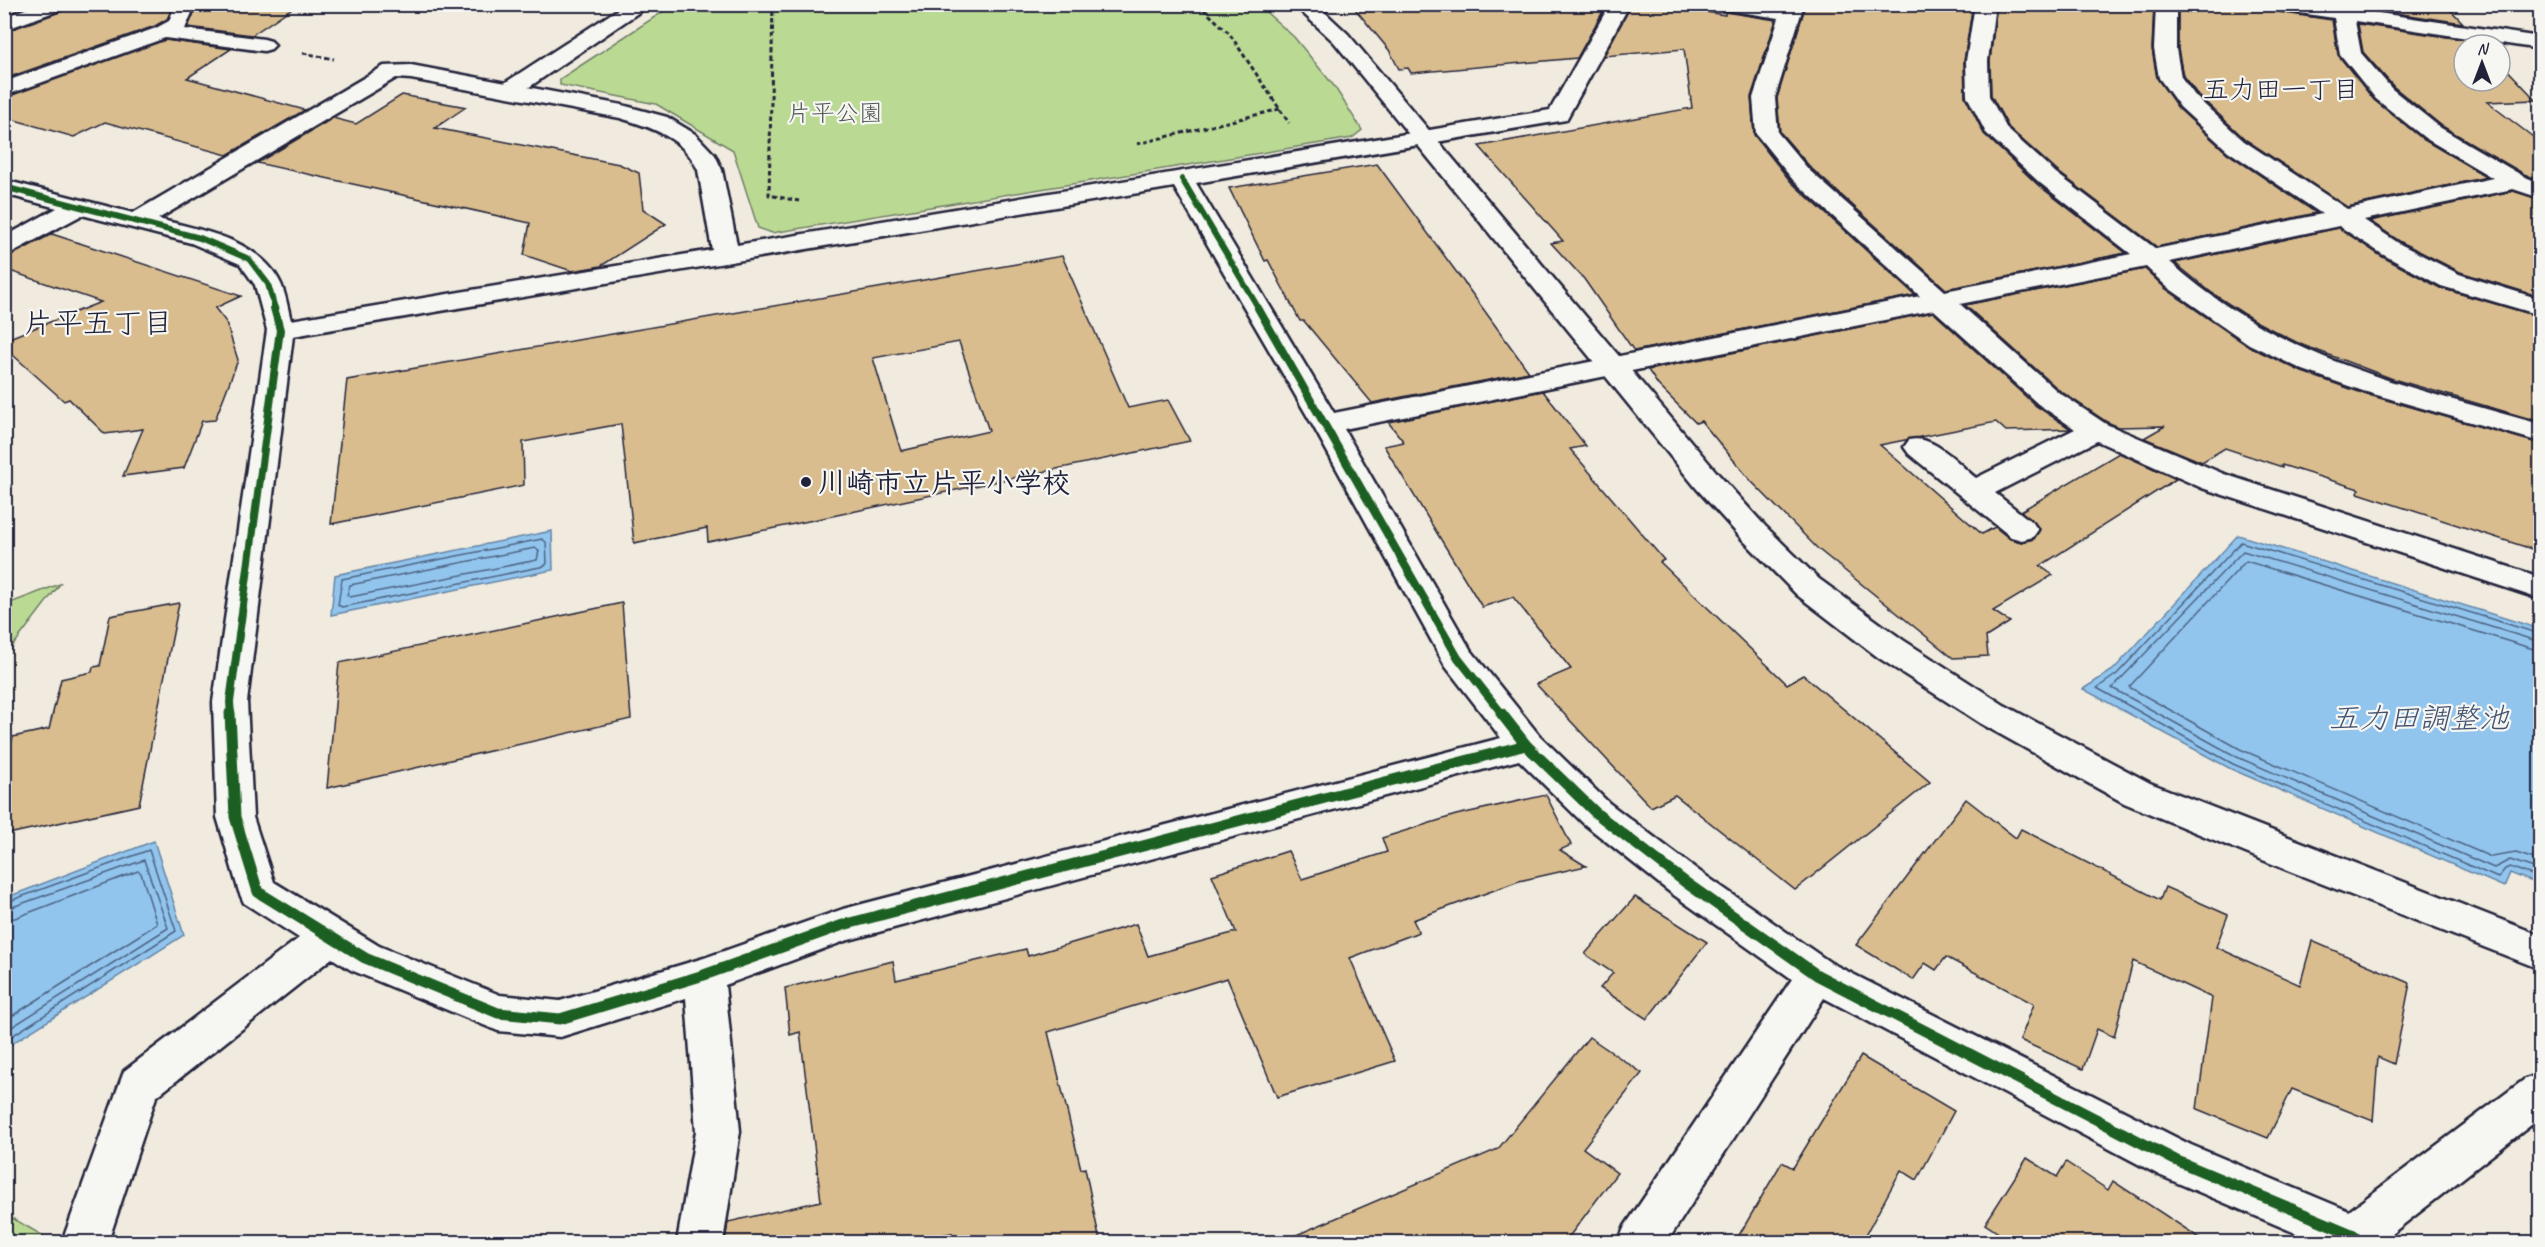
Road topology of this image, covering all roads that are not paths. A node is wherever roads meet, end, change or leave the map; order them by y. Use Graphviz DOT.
graph roads {
  1 [pos="58,4"];
  2 [pos="182,4"];
  3 [pos="641,4"];
  4 [pos="1303,4"];
  5 [pos="1620,4"];
  6 [pos="1727,4"];
  7 [pos="1984,4"];
  8 [pos="2166,4"];
  9 [pos="2279,4"];
  10 [pos="1792,9"];
  11 [pos="2342,9"];
  12 [pos="4,24"];
  13 [pos="163,32"];
  14 [pos="2541,43"];
  15 [pos="264,45"];
  16 [pos="4,90"];
  17 [pos="511,90"];
  18 [pos="1424,140"];
  19 [pos="1182,179"];
  20 [pos="2515,181"];
  21 [pos="4,187"];
  22 [pos="2541,191"];
  23 [pos="78,207"];
  24 [pos="2345,218"];
  25 [pos="139,220"];
  26 [pos="4,247"];
  27 [pos="726,254"];
  28 [pos="2151,258"];
  29 [pos="1940,300"];
  30 [pos="2541,307"];
  31 [pos="280,330"];
  32 [pos="1611,367"];
  33 [pos="1326,424"];
  34 [pos="2096,430"];
  35 [pos="2541,433"];
  36 [pos="1919,447"];
  37 [pos="1974,491"];
  38 [pos="2022,530"];
  39 [pos="2541,588"];
  40 [pos="1526,745"];
  41 [pos="331,936"];
  42 [pos="2541,952"];
  43 [pos="704,975"];
  44 [pos="1817,975"];
  45 [pos="2541,1093"];
  46 [pos="2347,1239"];
  47 [pos="85,1242"];
  48 [pos="700,1242"];
  49 [pos="1641,1242"];
  1 -- 12 [label="street"];
  2 -- 13 [label="street"];
  3 -- 17 [label="street"];
  4 -- 18 [label="street"];
  5 -- 18 [label="street"];
  6 -- 10 [label="street"];
  7 -- 28 [label="street"];
  8 -- 24 [label="street"];
  9 -- 11 [label="street"];
  10 -- 29 [label="street"];
  11 -- 14 [label="street"];
  11 -- 20 [label="street"];
  13 -- 15 [label="street"];
  13 -- 16 [label="street"];
  17 -- 25 [label="street"];
  17 -- 27 [label="street"];
  18 -- 19 [label="street"];
  18 -- 32 [label="street"];
  19 -- 27 [label="street"];
  19 -- 33 [label="street"];
  20 -- 22 [label="street"];
  20 -- 24 [label="street"];
  21 -- 23 [label="street"];
  23 -- 25 [label="street"];
  23 -- 26 [label="street"];
  24 -- 28 [label="street"];
  24 -- 30 [label="street"];
  25 -- 31 [label="street"];
  27 -- 31 [label="street"];
  28 -- 29 [label="street"];
  28 -- 35 [label="street"];
  29 -- 32 [label="street"];
  29 -- 34 [label="street"];
  31 -- 41 [label="street"];
  32 -- 33 [label="street"];
  32 -- 42 [label="street"];
  33 -- 40 [label="street"];
  34 -- 37 [label="street"];
  34 -- 39 [label="street"];
  36 -- 37 [label="street"];
  37 -- 38 [label="street"];
  40 -- 43 [label="street"];
  40 -- 44 [label="street"];
  41 -- 43 [label="street"];
  41 -- 47 [label="street"];
  43 -- 48 [label="street"];
  44 -- 46 [label="street"];
  44 -- 49 [label="street"];
  45 -- 46 [label="street"];
}
